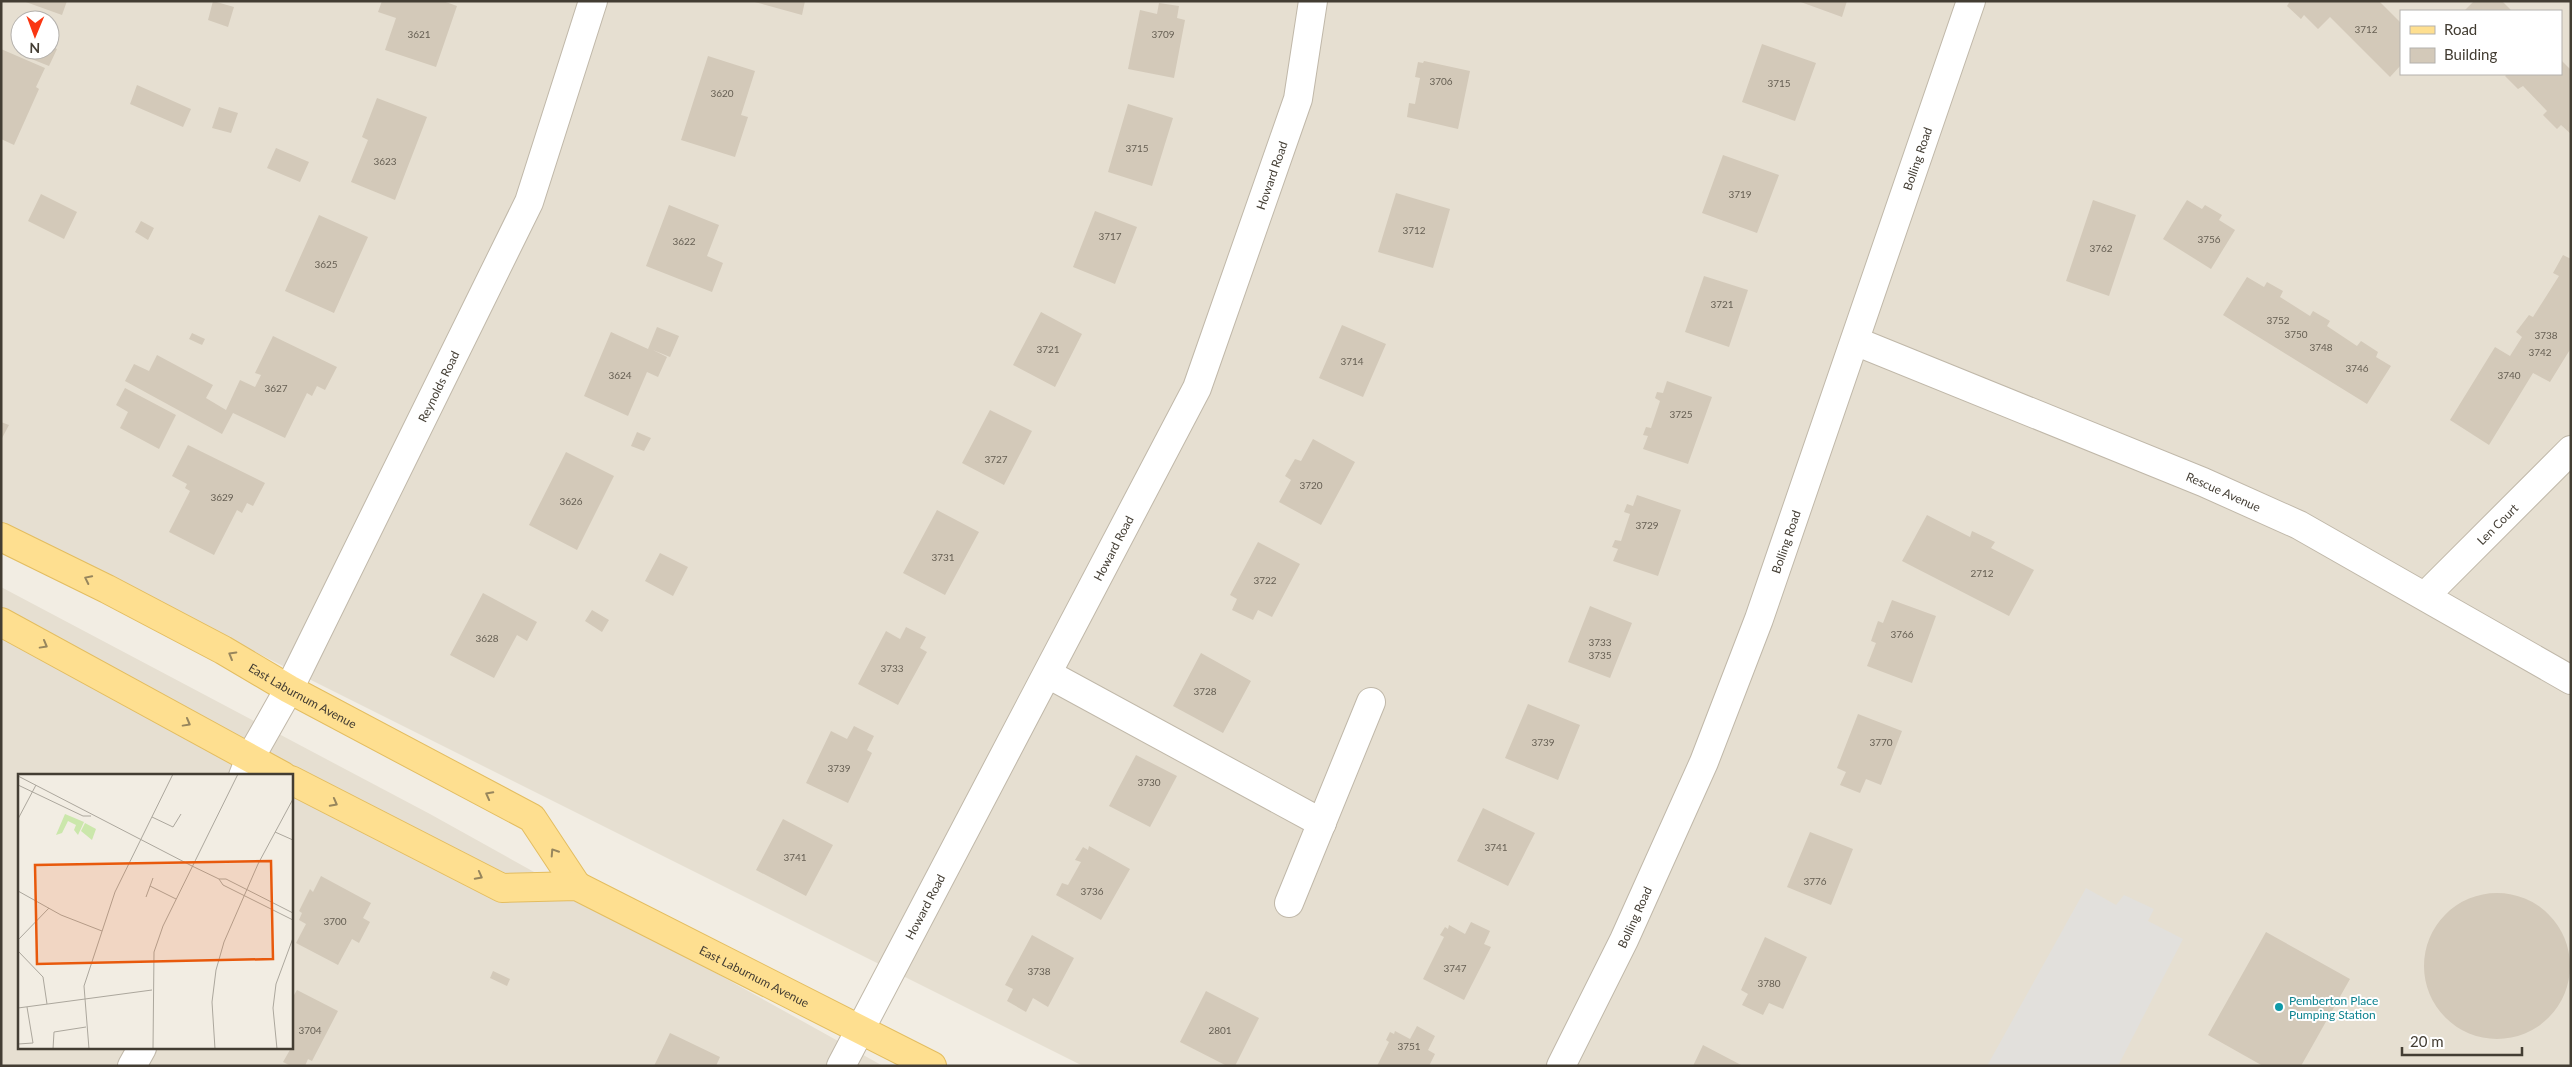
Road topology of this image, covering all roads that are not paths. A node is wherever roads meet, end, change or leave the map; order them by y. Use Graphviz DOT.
graph roads {
  1 [pos="592,1"];
  2 [pos="1313,1"];
  3 [pos="1971,1"];
  4 [pos="1855,342"];
  5 [pos="2571,450"];
  6 [pos="1,537"];
  7 [pos="2425,596"];
  8 [pos="1,622"];
  9 [pos="1048,674"];
  10 [pos="2571,680"];
  11 [pos="289,689"];
  12 [pos="1371,702"];
  13 [pos="247,767"];
  14 [pos="275,774"];
  15 [pos="292,781"];
  16 [pos="1322,823"];
  17 [pos="577,886"];
  18 [pos="1289,903"];
  19 [pos="861,1028"];
  20 [pos="141,1050"];
  21 [pos="132,1066"];
  22 [pos="841,1066"];
  23 [pos="932,1066"];
  24 [pos="1561,1066"];
  1 -- 11 [label="street, Reynolds Road"];
  2 -- 9 [label="street, Howard Road"];
  3 -- 4 [label="street, Bolling Road"];
  4 -- 7 [label="street, Rescue Avenue"];
  4 -- 24 [label="street, Bolling Road"];
  5 -- 7 [label="street, Len Court"];
  11 -- 6 [label="main road, East Laburnum Avenue, one-way"];
  7 -- 10 [label="street, Rescue Avenue"];
  8 -- 13 [label="main road, one-way"];
  9 -- 16 [label="street"];
  9 -- 19 [label="street, Howard Road"];
  11 -- 13 [label="street, Reynolds Road"];
  17 -- 11 [label="main road, East Laburnum Avenue, one-way"];
  12 -- 16 [label="street"];
  13 -- 14 [label="main road"];
  15 -- 17 [label="main road, East Laburnum Avenue, one-way"];
  16 -- 18 [label="street"];
  17 -- 19 [label="main road, East Laburnum Avenue"];
  19 -- 22 [label="street, Howard Road"];
  19 -- 23 [label="main road, East Laburnum Avenue"];
  20 -- 21 [label="street"];
}
